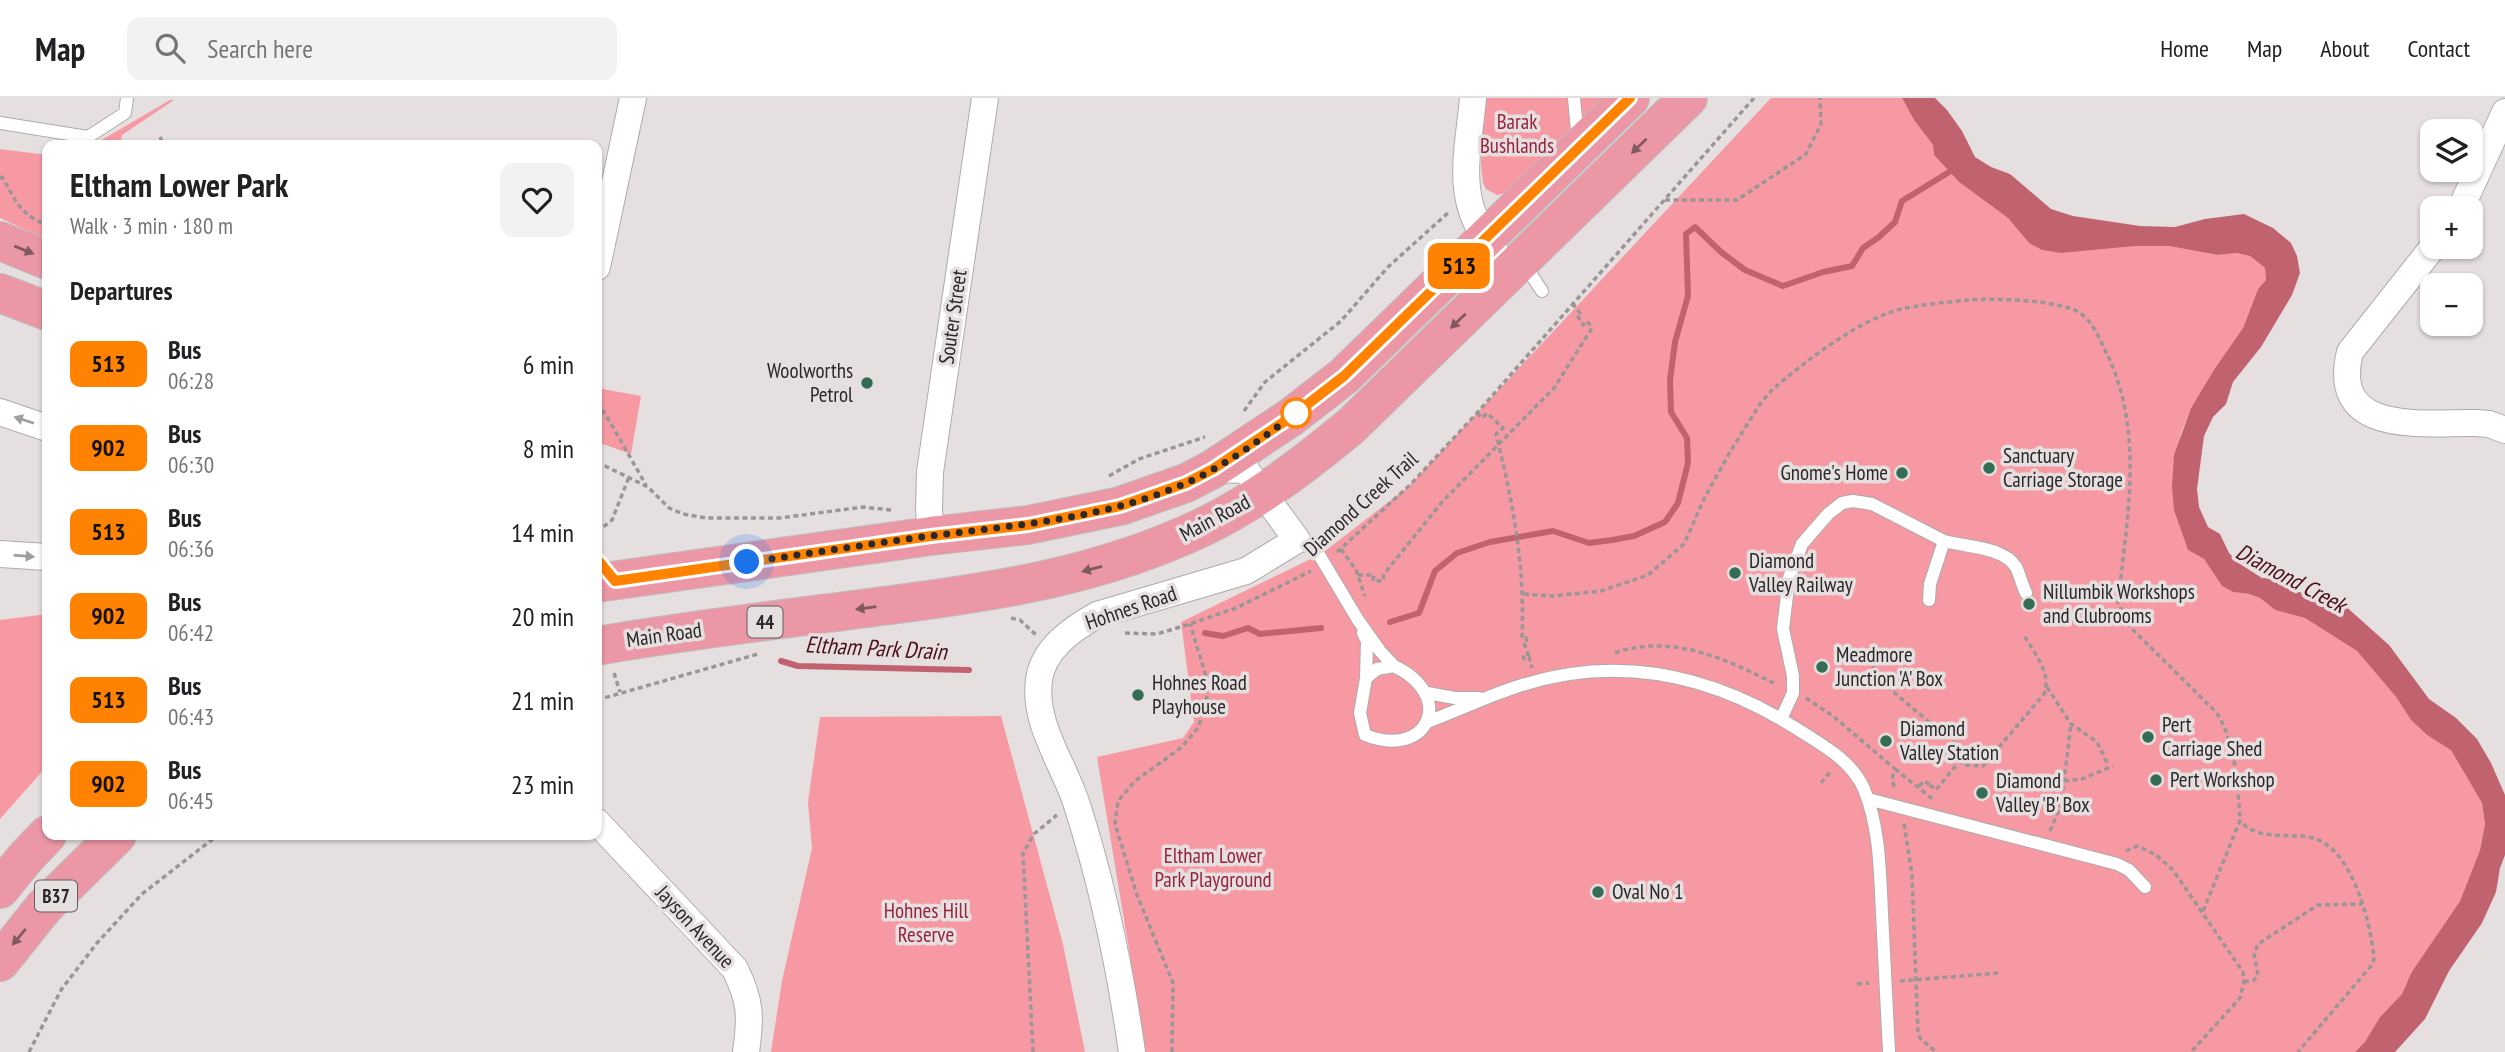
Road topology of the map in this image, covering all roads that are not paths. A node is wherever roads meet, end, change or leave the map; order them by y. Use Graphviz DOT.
graph roads {
  1 [pos="127,98"];
  2 [pos="633,98"];
  3 [pos="985,98"];
  4 [pos="1473,98"];
  5 [pos="1574,98"];
  6 [pos="1630,98"];
  7 [pos="1688,98"];
  8 [pos="2505,112"];
  9 [pos="0,123"];
  10 [pos="1579,148"];
  11 [pos="2466,196"];
  12 [pos="1486,240"];
  13 [pos="0,241"];
  14 [pos="602,244"];
  15 [pos="42,258"];
  16 [pos="2423,259"];
  17 [pos="1525,273"];
  18 [pos="0,293"];
  19 [pos="42,309"];
  20 [pos="0,412"];
  21 [pos="42,426"];
  22 [pos="2505,430"];
  23 [pos="1214,452"];
  24 [pos="1263,492"];
  25 [pos="931,536"];
  26 [pos="1297,540"];
  27 [pos="1944,541"];
  28 [pos="0,554"];
  29 [pos="42,556"];
  30 [pos="603,575"];
  31 [pos="2026,593"];
  32 [pos="1929,600"];
  33 [pos="1358,620"];
  34 [pos="605,659"];
  35 [pos="1394,666"];
  36 [pos="1366,678"];
  37 [pos="1427,693"];
  38 [pos="1486,698"];
  39 [pos="1781,719"];
  40 [pos="1427,722"];
  41 [pos="1868,799"];
  42 [pos="602,827"];
  43 [pos="42,840"];
  44 [pos="112,840"];
  45 [pos="2146,887"];
  46 [pos="0,889"];
  47 [pos="0,962"];
  48 [pos="746,1052"];
  49 [pos="1132,1052"];
  50 [pos="1889,1052"];
  1 -- 9 [label="lane"];
  2 -- 14 [label="street"];
  3 -- 25 [label="street, Souter Street"];
  4 -- 12 [label="street"];
  5 -- 10 [label="lane"];
  6 -- 10 [label="main road, Main Road"];
  7 -- 17 [label="main road, Main Road / 44, one-way"];
  8 -- 11 [label="street"];
  10 -- 12 [label="main road, Main Road"];
  12 -- 17 [label="street"];
  12 -- 23 [label="main road, Main Road"];
  13 -- 15 [label="main road, one-way"];
  16 -- 22 [label="street"];
  17 -- 24 [label="main road, Main Road / 44, one-way"];
  18 -- 19 [label="main road"];
  21 -- 20 [label="street, one-way"];
  23 -- 24 [label="street"];
  23 -- 25 [label="main road, Main Road"];
  24 -- 26 [label="street"];
  24 -- 34 [label="main road, Main Road / 44, one-way"];
  25 -- 30 [label="main road, Main Road"];
  26 -- 33 [label="lane"];
  26 -- 49 [label="street, Hohnes Road"];
  27 -- 31 [label="lane"];
  27 -- 32 [label="lane"];
  27 -- 39 [label="lane"];
  28 -- 29 [label="street, one-way"];
  33 -- 35 [label="lane"];
  33 -- 36 [label="lane"];
  35 -- 36 [label="lane"];
  35 -- 37 [label="lane"];
  36 -- 40 [label="lane"];
  37 -- 38 [label="lane"];
  37 -- 40 [label="lane"];
  38 -- 39 [label="lane"];
  38 -- 40 [label="lane"];
  39 -- 41 [label="lane"];
  41 -- 45 [label="lane"];
  41 -- 50 [label="lane"];
  42 -- 48 [label="street, Jayson Avenue"];
  43 -- 46 [label="main road, B37"];
  44 -- 47 [label="main road, B37, one-way"];
}
